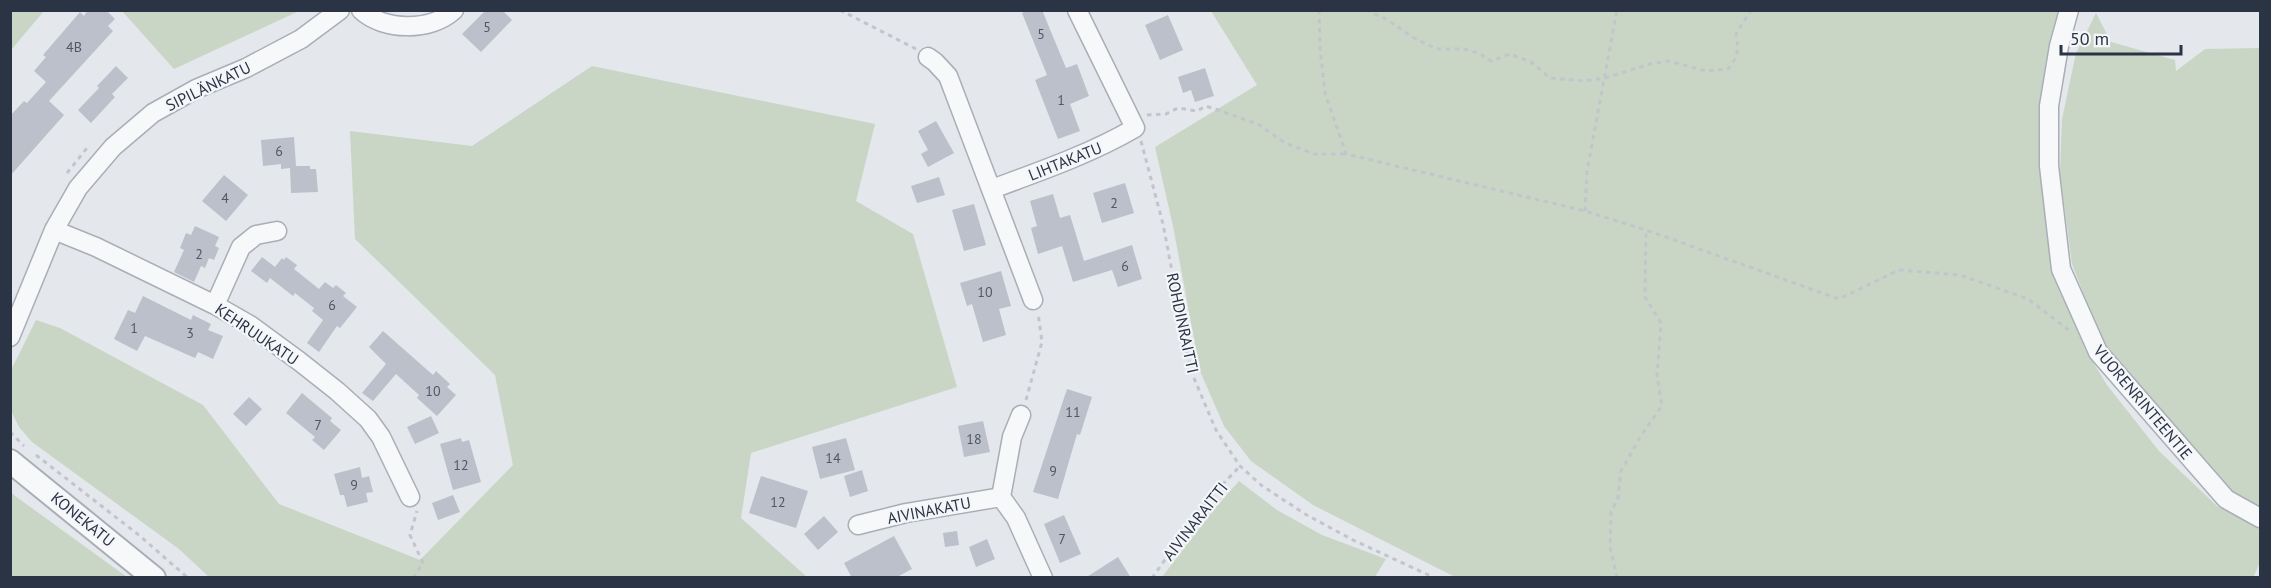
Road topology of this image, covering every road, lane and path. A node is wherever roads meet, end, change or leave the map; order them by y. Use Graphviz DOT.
graph roads {
  1 [pos="340,10"];
  2 [pos="361,10"];
  3 [pos="454,10"];
  4 [pos="840,10"];
  5 [pos="1077,10"];
  6 [pos="1319,10"];
  7 [pos="1366,10"];
  8 [pos="1617,10"];
  9 [pos="1751,10"];
  10 [pos="2069,10"];
  11 [pos="928,57"];
  12 [pos="1605,78"];
  13 [pos="1140,122"];
  14 [pos="1346,154"];
  15 [pos="992,189"];
  16 [pos="1586,211"];
  17 [pos="54,230"];
  18 [pos="1646,230"];
  19 [pos="277,231"];
  20 [pos="1033,300"];
  21 [pos="215,305"];
  22 [pos="2071,332"];
  23 [pos="10,337"];
  24 [pos="1022,416"];
  25 [pos="10,432"];
  26 [pos="18,454"];
  27 [pos="34,454"];
  28 [pos="1240,466"];
  29 [pos="410,497"];
  30 [pos="1001,497"];
  31 [pos="2260,518"];
  32 [pos="858,525"];
  33 [pos="154,578"];
  34 [pos="188,578"];
  35 [pos="413,578"];
  36 [pos="1042,578"];
  37 [pos="1152,578"];
  38 [pos="1435,578"];
  39 [pos="1617,578"];
  1 -- 17 [label="street, SIPILÄNKATU"];
  2 -- 3 [label="street"];
  4 -- 11 [label="path"];
  5 -- 13 [label="street"];
  6 -- 14 [label="path"];
  7 -- 12 [label="path"];
  8 -- 12 [label="path"];
  9 -- 12 [label="path"];
  10 -- 31 [label="street, VUORENRINTEENTIE"];
  11 -- 15 [label="street"];
  12 -- 16 [label="path"];
  13 -- 14 [label="path"];
  13 -- 15 [label="street, LIHTAKATU"];
  13 -- 28 [label="path, ROHDINRAITTI"];
  14 -- 16 [label="path"];
  15 -- 20 [label="street"];
  16 -- 18 [label="path"];
  17 -- 21 [label="street, KEHRUUKATU"];
  17 -- 23 [label="street, SIPILÄNKATU"];
  18 -- 22 [label="path"];
  18 -- 39 [label="path"];
  19 -- 21 [label="street"];
  20 -- 24 [label="path"];
  21 -- 29 [label="street, KEHRUUKATU"];
  24 -- 30 [label="street"];
  25 -- 26 [label="path"];
  26 -- 33 [label="street, KONEKATU"];
  27 -- 34 [label="path"];
  28 -- 37 [label="path, AIVINARAITTI"];
  28 -- 38 [label="path, ROHDINRAITTI"];
  29 -- 35 [label="path"];
  30 -- 32 [label="street, AIVINAKATU"];
  30 -- 36 [label="street"];
}
